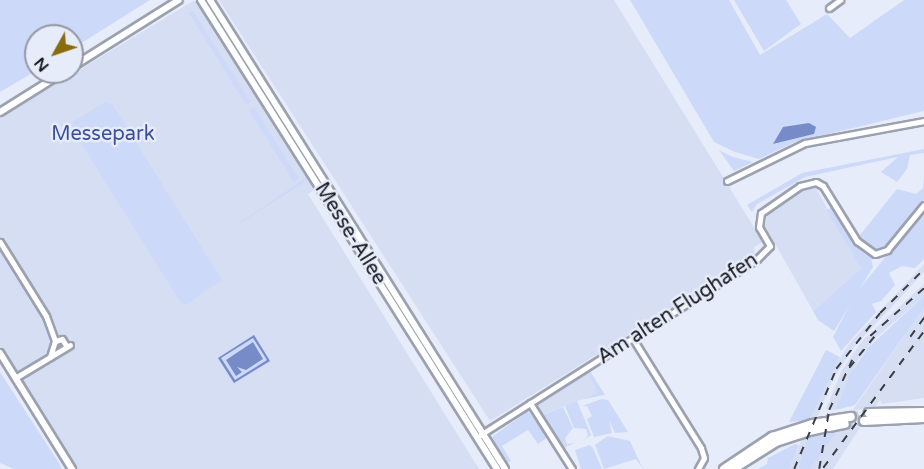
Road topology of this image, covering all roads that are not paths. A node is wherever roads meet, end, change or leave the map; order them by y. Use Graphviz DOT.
graph roads {
  1 [pos="179,0"];
  2 [pos="201,0"];
  3 [pos="210,0"];
  4 [pos="840,0"];
  5 [pos="829,8"];
  6 [pos="84,59"];
  7 [pos="45,84"];
  8 [pos="0,112"];
  9 [pos="924,121"];
  10 [pos="727,180"];
  11 [pos="924,205"];
  12 [pos="0,242"];
  13 [pos="633,339"];
  14 [pos="55,341"];
  15 [pos="0,353"];
  16 [pos="51,357"];
  17 [pos="15,378"];
  18 [pos="530,404"];
  19 [pos="924,412"];
  20 [pos="869,413"];
  21 [pos="851,417"];
  22 [pos="924,418"];
  23 [pos="864,421"];
  24 [pos="827,424"];
  25 [pos="845,424"];
  26 [pos="809,428"];
  27 [pos="480,435"];
  28 [pos="72,469"];
  29 [pos="497,469"];
  30 [pos="505,469"];
  31 [pos="572,469"];
  32 [pos="698,469"];
  33 [pos="724,469"];
  34 [pos="733,469"];
  1 -- 6 [label="main road"];
  2 -- 27 [label="main road, Messe-Allee"];
  3 -- 27 [label="main road, Messe-Allee"];
  4 -- 5 [label="street"];
  7 -- 8 [label="main road"];
  9 -- 10 [label="street"];
  11 -- 13 [label="street, Am alten Flughafen"];
  12 -- 14 [label="street"];
  13 -- 18 [label="street, Am alten Flughafen"];
  13 -- 32 [label="street"];
  14 -- 16 [label="street"];
  14 -- 16 [label="street"];
  15 -- 17 [label="main road"];
  16 -- 17 [label="street"];
  17 -- 28 [label="main road"];
  18 -- 27 [label="street, Am alten Flughafen"];
  18 -- 31 [label="street"];
  19 -- 20 [label="highway"];
  21 -- 24 [label="highway"];
  22 -- 23 [label="highway"];
  24 -- 25 [label="highway"];
  24 -- 26 [label="highway"];
  26 -- 33 [label="highway"];
  26 -- 34 [label="highway"];
  27 -- 29 [label="main road, Messe-Allee"];
  27 -- 30 [label="main road, Messe-Allee"];
}
